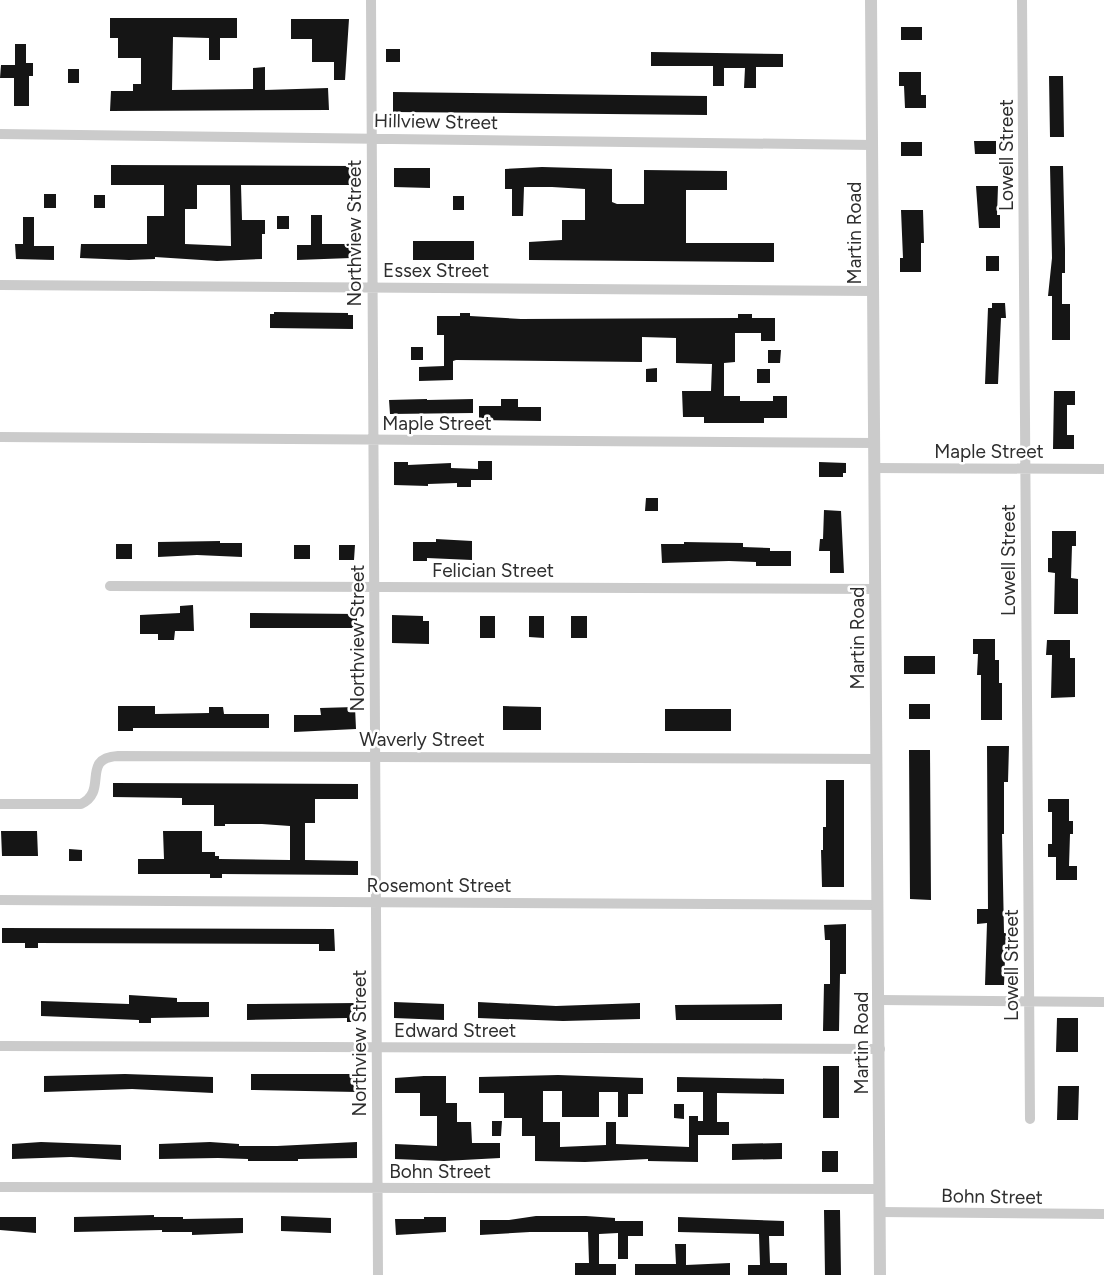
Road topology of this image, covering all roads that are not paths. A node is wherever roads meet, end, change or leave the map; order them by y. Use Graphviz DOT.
graph roads {
  1 [pos="370,0"];
  2 [pos="871,0"];
  3 [pos="1022,0"];
  4 [pos="0,134"];
  5 [pos="371,138"];
  6 [pos="872,144"];
  7 [pos="0,285"];
  8 [pos="371,287"];
  9 [pos="872,291"];
  10 [pos="0,437"];
  11 [pos="373,440"];
  12 [pos="874,443"];
  13 [pos="874,468"];
  14 [pos="1025,468"];
  15 [pos="1104,469"];
  16 [pos="110,586"];
  17 [pos="374,588"];
  18 [pos="875,589"];
  19 [pos="375,756"];
  20 [pos="876,759"];
  21 [pos="0,804"];
  22 [pos="0,900"];
  23 [pos="376,902"];
  24 [pos="878,905"];
  25 [pos="880,1000"];
  26 [pos="1029,1000"];
  27 [pos="1104,1002"];
  28 [pos="0,1046"];
  29 [pos="376,1047"];
  30 [pos="880,1049"];
  31 [pos="1030,1119"];
  32 [pos="0,1188"];
  33 [pos="377,1188"];
  34 [pos="879,1189"];
  35 [pos="880,1212"];
  36 [pos="1104,1214"];
  37 [pos="378,1275"];
  38 [pos="880,1275"];
  1 -- 5 [label="street, Northview Street"];
  2 -- 6 [label="street, Martin Road"];
  3 -- 14 [label="street, Lowell Street"];
  4 -- 5 [label="street, Hillview Street"];
  5 -- 6 [label="street, Hillview Street"];
  5 -- 8 [label="street, Northview Street"];
  6 -- 9 [label="street, Martin Road"];
  7 -- 8 [label="street, Essex Street"];
  8 -- 9 [label="street, Essex Street"];
  8 -- 11 [label="street, Northview Street"];
  9 -- 12 [label="street, Martin Road"];
  10 -- 11 [label="street, Maple Street"];
  11 -- 12 [label="street, Maple Street"];
  11 -- 17 [label="street, Northview Street"];
  12 -- 13 [label="street, Martin Road"];
  13 -- 14 [label="street, Maple Street"];
  13 -- 18 [label="street, Martin Road"];
  14 -- 15 [label="street, Maple Street"];
  14 -- 26 [label="street, Lowell Street"];
  16 -- 17 [label="street, Felician Street"];
  17 -- 18 [label="street, Felician Street"];
  17 -- 19 [label="street, Northview Street"];
  18 -- 20 [label="street, Martin Road"];
  19 -- 20 [label="street, Waverly Street"];
  19 -- 21 [label="street, Waverly Street"];
  19 -- 23 [label="street, Northview Street"];
  20 -- 24 [label="street, Martin Road"];
  22 -- 23 [label="street, Rosemont Street"];
  23 -- 24 [label="street, Rosemont Street"];
  23 -- 29 [label="street, Northview Street"];
  24 -- 25 [label="street, Martin Road"];
  25 -- 26 [label="street"];
  25 -- 30 [label="street, Martin Road"];
  26 -- 27 [label="street"];
  26 -- 31 [label="street, Lowell Street"];
  28 -- 29 [label="street, Edward Street"];
  29 -- 30 [label="street, Edward Street"];
  29 -- 33 [label="street, Northview Street"];
  30 -- 34 [label="street, Martin Road"];
  32 -- 33 [label="street, Bohn Street"];
  33 -- 34 [label="street, Bohn Street"];
  33 -- 37 [label="street, Northview Street"];
  34 -- 35 [label="street, Martin Road"];
  35 -- 36 [label="street, Bohn Street"];
  35 -- 38 [label="street, Martin Road"];
}
